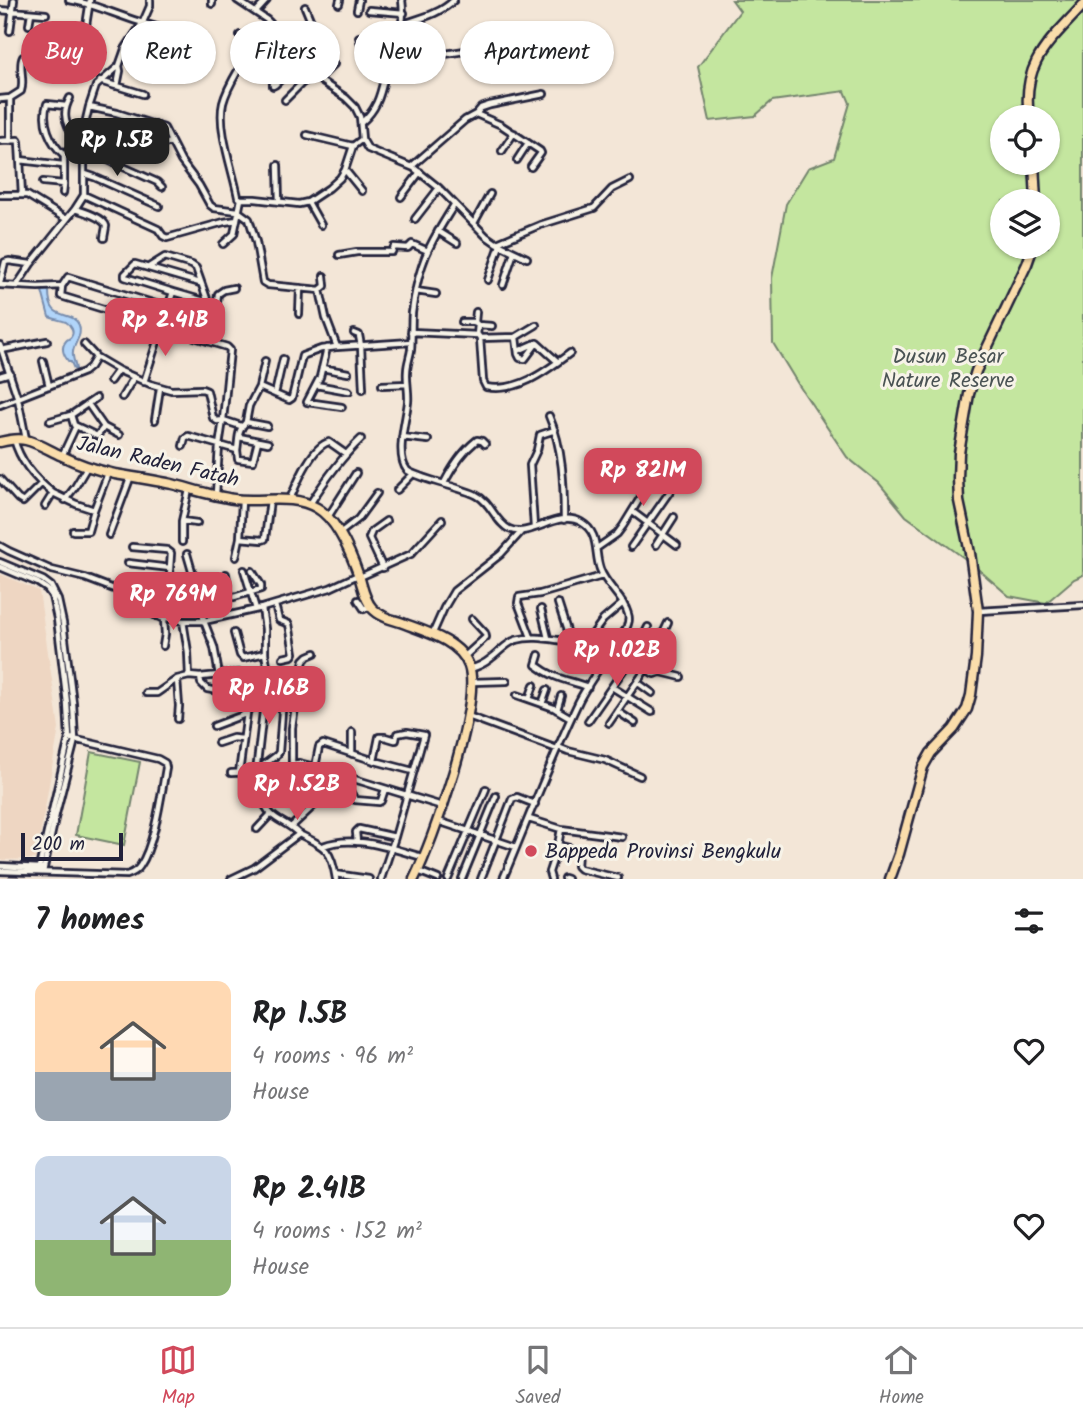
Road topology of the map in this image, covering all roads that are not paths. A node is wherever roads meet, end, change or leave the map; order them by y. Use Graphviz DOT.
graph roads {
  1 [pos="14,0"];
  2 [pos="69,0"];
  3 [pos="150,0"];
  4 [pos="237,0"];
  5 [pos="267,0"];
  6 [pos="359,0"];
  7 [pos="402,0"];
  8 [pos="454,0"];
  9 [pos="90,2"];
  10 [pos="1083,5"];
  11 [pos="305,7"];
  12 [pos="0,10"];
  13 [pos="357,10"];
  14 [pos="369,10"];
  15 [pos="12,11"];
  16 [pos="256,12"];
  17 [pos="31,13"];
  18 [pos="404,13"];
  19 [pos="46,15"];
  20 [pos="30,21"];
  21 [pos="86,21"];
  22 [pos="140,21"];
  23 [pos="143,21"];
  24 [pos="267,21"];
  25 [pos="311,21"];
  26 [pos="403,21"];
  27 [pos="412,21"];
  28 [pos="10,31"];
  29 [pos="121,60"];
  30 [pos="119,66"];
  31 [pos="291,69"];
  32 [pos="107,76"];
  33 [pos="23,84"];
  34 [pos="98,84"];
  35 [pos="107,84"];
  36 [pos="231,84"];
  37 [pos="307,84"];
  38 [pos="326,84"];
  39 [pos="383,84"];
  40 [pos="117,86"];
  41 [pos="143,94"];
  42 [pos="544,94"];
  43 [pos="10,98"];
  44 [pos="69,98"];
  45 [pos="0,99"];
  46 [pos="285,100"];
  47 [pos="1028,105"];
  48 [pos="66,106"];
  49 [pos="89,107"];
  50 [pos="475,114"];
  51 [pos="361,123"];
  52 [pos="84,127"];
  53 [pos="105,129"];
  54 [pos="514,133"];
  55 [pos="307,135"];
  56 [pos="362,139"];
  57 [pos="0,141"];
  58 [pos="10,141"];
  59 [pos="80,141"];
  60 [pos="148,141"];
  61 [pos="171,142"];
  62 [pos="528,143"];
  63 [pos="353,146"];
  64 [pos="502,151"];
  65 [pos="84,152"];
  66 [pos="64,155"];
  67 [pos="20,160"];
  68 [pos="517,160"];
  69 [pos="63,165"];
  70 [pos="278,165"];
  71 [pos="412,166"];
  72 [pos="531,167"];
  73 [pos="345,170"];
  74 [pos="420,172"];
  75 [pos="85,174"];
  76 [pos="630,180"];
  77 [pos="43,182"];
  78 [pos="64,184"];
  79 [pos="162,187"];
  80 [pos="439,188"];
  81 [pos="362,191"];
  82 [pos="63,193"];
  83 [pos="84,194"];
  84 [pos="490,194"];
  85 [pos="0,195"];
  86 [pos="22,195"];
  87 [pos="401,197"];
  88 [pos="241,199"];
  89 [pos="279,202"];
  90 [pos="308,202"];
  91 [pos="454,205"];
  92 [pos="159,206"];
  93 [pos="75,209"];
  94 [pos="238,211"];
  95 [pos="66,219"];
  96 [pos="415,219"];
  97 [pos="237,220"];
  98 [pos="474,223"];
  99 [pos="321,225"];
  100 [pos="438,231"];
  101 [pos="103,237"];
  102 [pos="457,243"];
  103 [pos="223,244"];
  104 [pos="498,244"];
  105 [pos="428,251"];
  106 [pos="514,252"];
  107 [pos="339,255"];
  108 [pos="527,258"];
  109 [pos="1029,259"];
  110 [pos="31,264"];
  111 [pos="149,267"];
  112 [pos="324,276"];
  113 [pos="488,280"];
  114 [pos="200,283"];
  115 [pos="0,284"];
  116 [pos="17,285"];
  117 [pos="503,285"];
  118 [pos="62,286"];
  119 [pos="49,288"];
  120 [pos="234,288"];
  121 [pos="300,288"];
  122 [pos="320,290"];
  123 [pos="416,291"];
  124 [pos="173,292"];
  125 [pos="436,293"];
  126 [pos="61,296"];
  127 [pos="168,308"];
  128 [pos="476,312"];
  129 [pos="299,314"];
  130 [pos="462,322"];
  131 [pos="477,324"];
  132 [pos="536,325"];
  133 [pos="492,326"];
  134 [pos="162,327"];
  135 [pos="354,332"];
  136 [pos="411,332"];
  137 [pos="478,336"];
  138 [pos="516,337"];
  139 [pos="47,341"];
  140 [pos="411,342"];
  141 [pos="537,343"];
  142 [pos="84,344"];
  143 [pos="361,346"];
  144 [pos="1,347"];
  145 [pos="337,347"];
  146 [pos="327,348"];
  147 [pos="518,351"];
  148 [pos="570,353"];
  149 [pos="96,357"];
  150 [pos="283,359"];
  151 [pos="43,361"];
  152 [pos="265,361"];
  153 [pos="558,362"];
  154 [pos="322,368"];
  155 [pos="118,370"];
  156 [pos="10,373"];
  157 [pos="348,373"];
  158 [pos="0,376"];
  159 [pos="134,377"];
  160 [pos="110,381"];
  161 [pos="144,382"];
  162 [pos="407,384"];
  163 [pos="316,385"];
  164 [pos="382,385"];
  165 [pos="49,386"];
  166 [pos="259,387"];
  167 [pos="160,388"];
  168 [pos="363,389"];
  169 [pos="349,391"];
  170 [pos="275,394"];
  171 [pos="122,397"];
  172 [pos="96,398"];
  173 [pos="18,399"];
  174 [pos="88,404"];
  175 [pos="0,405"];
  176 [pos="342,407"];
  177 [pos="71,415"];
  178 [pos="549,416"];
  179 [pos="60,418"];
  180 [pos="155,420"];
  181 [pos="223,420"];
  182 [pos="51,421"];
  183 [pos="243,424"];
  184 [pos="75,426"];
  185 [pos="267,426"];
  186 [pos="104,428"];
  187 [pos="555,430"];
  188 [pos="119,435"];
  189 [pos="239,437"];
  190 [pos="402,437"];
  191 [pos="14,439"];
  192 [pos="361,439"];
  193 [pos="27,440"];
  194 [pos="258,440"];
  195 [pos="428,440"];
  196 [pos="0,442"];
  197 [pos="268,443"];
  198 [pos="485,444"];
  199 [pos="183,446"];
  200 [pos="219,446"];
  201 [pos="237,450"];
  202 [pos="346,454"];
  203 [pos="62,456"];
  204 [pos="87,467"];
  205 [pos="108,472"];
  206 [pos="356,473"];
  207 [pos="655,474"];
  208 [pos="412,475"];
  209 [pos="131,476"];
  210 [pos="0,479"];
  211 [pos="444,483"];
  212 [pos="41,484"];
  213 [pos="675,484"];
  214 [pos="189,489"];
  215 [pos="397,490"];
  216 [pos="53,493"];
  217 [pos="377,493"];
  218 [pos="216,494"];
  219 [pos="65,499"];
  220 [pos="242,500"];
  221 [pos="270,500"];
  222 [pos="289,500"];
  223 [pos="310,504"];
  224 [pos="45,506"];
  225 [pos="94,510"];
  226 [pos="633,512"];
  227 [pos="328,517"];
  228 [pos="674,517"];
  229 [pos="182,520"];
  230 [pos="442,520"];
  231 [pos="564,520"];
  232 [pos="386,521"];
  233 [pos="197,523"];
  234 [pos="648,523"];
  235 [pos="534,527"];
  236 [pos="73,531"];
  237 [pos="522,532"];
  238 [pos="340,533"];
  239 [pos="663,534"];
  240 [pos="109,535"];
  241 [pos="240,538"];
  242 [pos="182,542"];
  243 [pos="656,545"];
  244 [pos="677,545"];
  245 [pos="0,546"];
  246 [pos="132,547"];
  247 [pos="631,547"];
  248 [pos="597,549"];
  249 [pos="187,554"];
  250 [pos="236,557"];
  251 [pos="128,563"];
  252 [pos="0,564"];
  253 [pos="170,568"];
  254 [pos="383,568"];
  255 [pos="244,570"];
  256 [pos="252,571"];
  257 [pos="226,574"];
  258 [pos="359,576"];
  259 [pos="603,576"];
  260 [pos="251,593"];
  261 [pos="358,600"];
  262 [pos="558,603"];
  263 [pos="623,603"];
  264 [pos="275,605"];
  265 [pos="1083,605"];
  266 [pos="370,606"];
  267 [pos="259,609"];
  268 [pos="541,609"];
  269 [pos="978,611"];
  270 [pos="162,618"];
  271 [pos="472,619"];
  272 [pos="183,621"];
  273 [pos="204,621"];
  274 [pos="668,623"];
  275 [pos="648,627"];
  276 [pos="234,633"];
  277 [pos="432,635"];
  278 [pos="531,637"];
  279 [pos="548,638"];
  280 [pos="568,641"];
  281 [pos="163,646"];
  282 [pos="613,649"];
  283 [pos="265,653"];
  284 [pos="315,653"];
  285 [pos="539,655"];
  286 [pos="464,657"];
  287 [pos="283,658"];
  288 [pos="631,659"];
  289 [pos="470,669"];
  290 [pos="646,669"];
  291 [pos="239,673"];
  292 [pos="269,674"];
  293 [pos="219,675"];
  294 [pos="190,676"];
  295 [pos="200,677"];
  296 [pos="681,677"];
  297 [pos="299,678"];
  298 [pos="177,679"];
  299 [pos="246,680"];
  300 [pos="507,681"];
  301 [pos="472,682"];
  302 [pos="636,682"];
  303 [pos="284,684"];
  304 [pos="534,685"];
  305 [pos="588,687"];
  306 [pos="612,687"];
  307 [pos="271,689"];
  308 [pos="547,690"];
  309 [pos="146,693"];
  310 [pos="652,693"];
  311 [pos="265,694"];
  312 [pos="517,695"];
  313 [pos="561,696"];
  314 [pos="627,696"];
  315 [pos="529,699"];
  316 [pos="242,702"];
  317 [pos="542,704"];
  318 [pos="557,710"];
  319 [pos="617,711"];
  320 [pos="247,712"];
  321 [pos="652,712"];
  322 [pos="467,716"];
  323 [pos="571,718"];
  324 [pos="178,719"];
  325 [pos="589,721"];
  326 [pos="609,723"];
  327 [pos="635,723"];
  328 [pos="214,726"];
  329 [pos="352,732"];
  330 [pos="72,739"];
  331 [pos="243,739"];
  332 [pos="218,743"];
  333 [pos="557,748"];
  334 [pos="352,754"];
  335 [pos="374,761"];
  336 [pos="292,764"];
  337 [pos="315,767"];
  338 [pos="256,771"];
  339 [pos="413,771"];
  340 [pos="231,773"];
  341 [pos="239,773"];
  342 [pos="640,776"];
  343 [pos="385,789"];
  344 [pos="486,789"];
  345 [pos="406,796"];
  346 [pos="496,796"];
  347 [pos="261,797"];
  348 [pos="535,804"];
  349 [pos="443,806"];
  350 [pos="271,814"];
  351 [pos="529,819"];
  352 [pos="438,821"];
  353 [pos="291,827"];
  354 [pos="561,829"];
  355 [pos="257,830"];
  356 [pos="467,831"];
  357 [pos="299,834"];
  358 [pos="479,835"];
  359 [pos="395,837"];
  360 [pos="622,837"];
  361 [pos="497,840"];
  362 [pos="356,842"];
  363 [pos="558,845"];
  364 [pos="323,846"];
  365 [pos="516,847"];
  366 [pos="391,849"];
  367 [pos="423,858"];
  368 [pos="0,868"];
  369 [pos="41,870"];
  370 [pos="416,875"];
  371 [pos="335,876"];
  372 [pos="598,876"];
  373 [pos="618,878"];
  374 [pos="231,879"];
  375 [pos="369,879"];
  376 [pos="381,879"];
  377 [pos="438,879"];
  378 [pos="448,879"];
  379 [pos="462,879"];
  380 [pos="481,879"];
  381 [pos="503,879"];
  382 [pos="551,879"];
  383 [pos="890,879"];
  1 -- 15 [label="street"];
  2 -- 9 [label="street"];
  3 -- 23 [label="street"];
  4 -- 16 [label="street"];
  5 -- 16 [label="street"];
  6 -- 13 [label="street"];
  7 -- 18 [label="street"];
  8 -- 27 [label="street"];
  9 -- 21 [label="street"];
  9 -- 22 [label="street"];
  10 -- 47 [label="highway"];
  11 -- 25 [label="street"];
  12 -- 15 [label="street"];
  14 -- 18 [label="street"];
  15 -- 17 [label="street"];
  15 -- 28 [label="street"];
  16 -- 24 [label="street"];
  17 -- 19 [label="street"];
  17 -- 20 [label="street"];
  18 -- 26 [label="street"];
  29 -- 30 [label="street"];
  30 -- 32 [label="street"];
  30 -- 40 [label="street"];
  31 -- 31 [label="street"];
  33 -- 43 [label="street"];
  34 -- 49 [label="street"];
  35 -- 40 [label="street"];
  36 -- 88 [label="street"];
  37 -- 46 [label="street"];
  38 -- 51 [label="street"];
  39 -- 51 [label="street"];
  40 -- 41 [label="street"];
  42 -- 50 [label="street"];
  43 -- 45 [label="street"];
  43 -- 58 [label="street"];
  44 -- 48 [label="street"];
  48 -- 59 [label="street"];
  48 -- 66 [label="street"];
  49 -- 52 [label="street"];
  49 -- 61 [label="street"];
  50 -- 54 [label="street"];
  50 -- 71 [label="street"];
  51 -- 56 [label="street"];
  52 -- 53 [label="street"];
  52 -- 59 [label="street"];
  54 -- 62 [label="street"];
  54 -- 64 [label="street"];
  55 -- 63 [label="street"];
  56 -- 63 [label="street"];
  56 -- 71 [label="street"];
  57 -- 58 [label="street"];
  58 -- 67 [label="street"];
  59 -- 65 [label="street"];
  59 -- 66 [label="street"];
  60 -- 61 [label="street"];
  61 -- 94 [label="street"];
  62 -- 68 [label="street"];
  62 -- 72 [label="street"];
  63 -- 73 [label="street"];
  65 -- 75 [label="street"];
  65 -- 79 [label="street"];
  66 -- 69 [label="street"];
  67 -- 69 [label="street"];
  67 -- 86 [label="street"];
  69 -- 78 [label="street"];
  70 -- 89 [label="street"];
  71 -- 74 [label="street"];
  73 -- 81 [label="street"];
  73 -- 90 [label="street"];
  74 -- 80 [label="street"];
  74 -- 87 [label="street"];
  75 -- 83 [label="street"];
  75 -- 92 [label="street"];
  76 -- 104 [label="street"];
  77 -- 78 [label="street"];
  78 -- 82 [label="street"];
  80 -- 91 [label="street"];
  80 -- 96 [label="street"];
  83 -- 93 [label="street"];
  83 -- 97 [label="street"];
  84 -- 98 [label="street"];
  85 -- 86 [label="street"];
  86 -- 95 [label="street"];
  88 -- 89 [label="street"];
  88 -- 94 [label="street"];
  89 -- 90 [label="street"];
  90 -- 99 [label="street"];
  91 -- 98 [label="street"];
  91 -- 100 [label="street"];
  93 -- 95 [label="street"];
  93 -- 101 [label="street"];
  94 -- 97 [label="street"];
  94 -- 121 [label="street"];
  95 -- 110 [label="street"];
  97 -- 103 [label="street"];
  98 -- 104 [label="street"];
  100 -- 102 [label="street"];
  100 -- 105 [label="street"];
  104 -- 106 [label="street"];
  104 -- 113 [label="street"];
  105 -- 107 [label="street"];
  105 -- 123 [label="street"];
  106 -- 108 [label="street"];
  106 -- 117 [label="street"];
  109 -- 269 [label="highway"];
  110 -- 115 [label="street"];
  110 -- 116 [label="street"];
  111 -- 114 [label="street"];
  111 -- 114 [label="street"];
  111 -- 124 [label="street"];
  112 -- 122 [label="street"];
  114 -- 124 [label="street"];
  115 -- 116 [label="street"];
  116 -- 119 [label="street"];
  118 -- 119 [label="street"];
  118 -- 126 [label="street"];
  118 -- 127 [label="street"];
  119 -- 126 [label="street"];
  120 -- 127 [label="street"];
  121 -- 122 [label="street"];
  121 -- 129 [label="street"];
  122 -- 145 [label="street"];
  123 -- 125 [label="street"];
  123 -- 136 [label="street"];
  124 -- 127 [label="street"];
  126 -- 134 [label="street"];
  127 -- 134 [label="street"];
  128 -- 131 [label="street"];
  130 -- 131 [label="street"];
  131 -- 133 [label="street"];
  131 -- 137 [label="street"];
  132 -- 138 [label="street"];
  134 -- 161 [label="street"];
  134 -- 181 [label="street"];
  135 -- 143 [label="street"];
  136 -- 137 [label="street"];
  136 -- 140 [label="street"];
  137 -- 138 [label="street"];
  137 -- 153 [label="street"];
  138 -- 147 [label="street"];
  139 -- 144 [label="street"];
  140 -- 143 [label="street"];
  140 -- 162 [label="street"];
  141 -- 147 [label="street"];
  141 -- 147 [label="street"];
  141 -- 153 [label="street"];
  142 -- 149 [label="street"];
  143 -- 145 [label="street"];
  143 -- 168 [label="street"];
  144 -- 156 [label="street"];
  145 -- 146 [label="street"];
  146 -- 154 [label="street"];
  146 -- 170 [label="street"];
  148 -- 153 [label="street"];
  149 -- 155 [label="street"];
  149 -- 165 [label="street"];
  150 -- 170 [label="street"];
  151 -- 165 [label="street"];
  152 -- 166 [label="street"];
  154 -- 157 [label="street"];
  154 -- 163 [label="street"];
  155 -- 159 [label="street"];
  155 -- 160 [label="street"];
  156 -- 158 [label="street"];
  156 -- 173 [label="street"];
  159 -- 161 [label="street"];
  159 -- 171 [label="street"];
  161 -- 167 [label="street"];
  162 -- 164 [label="street"];
  162 -- 190 [label="street"];
  163 -- 169 [label="street"];
  163 -- 176 [label="street"];
  165 -- 173 [label="street"];
  166 -- 170 [label="street"];
  166 -- 183 [label="street"];
  167 -- 180 [label="street"];
  167 -- 181 [label="street"];
  172 -- 174 [label="street"];
  173 -- 175 [label="street"];
  173 -- 193 [label="street"];
  174 -- 177 [label="street"];
  174 -- 186 [label="street"];
  177 -- 179 [label="street"];
  177 -- 184 [label="street"];
  178 -- 187 [label="street"];
  179 -- 182 [label="street"];
  179 -- 184 [label="street"];
  181 -- 183 [label="street"];
  181 -- 200 [label="street"];
  183 -- 185 [label="street"];
  183 -- 189 [label="street"];
  184 -- 186 [label="street"];
  184 -- 203 [label="street"];
  186 -- 188 [label="street"];
  187 -- 231 [label="street"];
  187 -- 235 [label="street"];
  189 -- 194 [label="street"];
  189 -- 201 [label="street"];
  190 -- 195 [label="street"];
  190 -- 208 [label="street"];
  191 -- 193 [label="highway, Jalan Raden Fatah"];
  191 -- 196 [label="highway, Jalan Raden Fatah"];
  191 -- 212 [label="street"];
  192 -- 202 [label="street"];
  193 -- 203 [label="highway, Jalan Raden Fatah"];
  194 -- 197 [label="street"];
  194 -- 201 [label="street"];
  198 -- 211 [label="street"];
  199 -- 200 [label="street"];
  200 -- 201 [label="street"];
  200 -- 218 [label="street"];
  202 -- 222 [label="street"];
  202 -- 223 [label="street"];
  203 -- 204 [label="highway, Jalan Raden Fatah"];
  204 -- 205 [label="highway, Jalan Raden Fatah"];
  204 -- 219 [label="street"];
  205 -- 209 [label="highway, Jalan Raden Fatah"];
  205 -- 225 [label="street"];
  206 -- 227 [label="street"];
  207 -- 226 [label="street"];
  208 -- 211 [label="street"];
  208 -- 215 [label="street"];
  209 -- 214 [label="highway, Jalan Raden Fatah"];
  209 -- 240 [label="street"];
  210 -- 212 [label="street"];
  211 -- 237 [label="street"];
  212 -- 216 [label="street"];
  213 -- 234 [label="street"];
  214 -- 218 [label="highway, Jalan Raden Fatah"];
  214 -- 229 [label="street"];
  216 -- 219 [label="street"];
  216 -- 224 [label="street"];
  217 -- 238 [label="street"];
  218 -- 220 [label="highway, Jalan Raden Fatah"];
  219 -- 225 [label="street"];
  220 -- 221 [label="highway, Jalan Raden Fatah"];
  220 -- 241 [label="street"];
  221 -- 222 [label="highway, Jalan Raden Fatah"];
  221 -- 241 [label="street"];
  222 -- 223 [label="highway, Jalan Raden Fatah"];
  223 -- 227 [label="highway, Jalan Raden Fatah"];
  225 -- 236 [label="street"];
  226 -- 234 [label="street"];
  226 -- 248 [label="street"];
  227 -- 238 [label="highway, Jalan Raden Fatah"];
  228 -- 239 [label="street"];
  229 -- 233 [label="street"];
  229 -- 242 [label="street"];
  230 -- 254 [label="street"];
  231 -- 235 [label="street"];
  231 -- 248 [label="street"];
  232 -- 254 [label="street"];
  234 -- 239 [label="street"];
  234 -- 247 [label="street"];
  235 -- 237 [label="street"];
  237 -- 277 [label="street"];
  238 -- 258 [label="highway, Jalan Raden Fatah"];
  239 -- 243 [label="street"];
  239 -- 244 [label="street"];
  241 -- 250 [label="street"];
  245 -- 270 [label="street"];
  246 -- 253 [label="street"];
  248 -- 259 [label="street"];
  249 -- 273 [label="street"];
  251 -- 253 [label="street"];
  252 -- 330 [label="street"];
  253 -- 270 [label="street"];
  254 -- 258 [label="street"];
  255 -- 260 [label="street"];
  256 -- 260 [label="street"];
  257 -- 260 [label="street"];
  258 -- 264 [label="street"];
  258 -- 266 [label="highway, Jalan Raden Fatah"];
  259 -- 263 [label="street"];
  259 -- 278 [label="street"];
  260 -- 267 [label="street"];
  261 -- 266 [label="street"];
  262 -- 280 [label="street"];
  263 -- 280 [label="street"];
  263 -- 282 [label="street"];
  264 -- 267 [label="street"];
  264 -- 287 [label="street"];
  265 -- 269 [label="street"];
  266 -- 277 [label="highway"];
  267 -- 273 [label="street"];
  267 -- 283 [label="street"];
  268 -- 279 [label="street"];
  269 -- 383 [label="highway"];
  270 -- 272 [label="street"];
  270 -- 281 [label="street"];
  271 -- 286 [label="street"];
  272 -- 273 [label="street"];
  272 -- 294 [label="street"];
  273 -- 293 [label="street"];
  274 -- 290 [label="street"];
  275 -- 288 [label="street"];
  276 -- 283 [label="street"];
  277 -- 286 [label="highway"];
  278 -- 279 [label="street"];
  278 -- 289 [label="street"];
  279 -- 280 [label="street"];
  282 -- 288 [label="street"];
  282 -- 305 [label="street"];
  283 -- 292 [label="street"];
  284 -- 297 [label="street"];
  285 -- 305 [label="street"];
  286 -- 289 [label="highway"];
  288 -- 290 [label="street"];
  288 -- 306 [label="street"];
  289 -- 301 [label="highway"];
  290 -- 296 [label="street"];
  290 -- 302 [label="street"];
  291 -- 293 [label="street"];
  292 -- 299 [label="street"];
  292 -- 307 [label="street"];
  293 -- 295 [label="street"];
  294 -- 295 [label="street"];
  294 -- 298 [label="street"];
  295 -- 316 [label="street"];
  297 -- 303 [label="street"];
  297 -- 336 [label="street"];
  298 -- 309 [label="street"];
  298 -- 324 [label="street"];
  300 -- 301 [label="street"];
  301 -- 322 [label="highway"];
  302 -- 310 [label="street"];
  302 -- 314 [label="street"];
  303 -- 307 [label="street"];
  303 -- 338 [label="street"];
  304 -- 315 [label="street"];
  305 -- 323 [label="street"];
  306 -- 314 [label="street"];
  306 -- 325 [label="street"];
  307 -- 311 [label="street"];
  308 -- 317 [label="street"];
  311 -- 320 [label="street"];
  311 -- 338 [label="street"];
  312 -- 315 [label="street"];
  313 -- 318 [label="street"];
  314 -- 319 [label="street"];
  314 -- 321 [label="street"];
  315 -- 317 [label="street"];
  317 -- 318 [label="street"];
  318 -- 323 [label="street"];
  319 -- 326 [label="street"];
  319 -- 327 [label="street"];
  320 -- 328 [label="street"];
  320 -- 331 [label="street"];
  322 -- 333 [label="street"];
  322 -- 349 [label="highway"];
  323 -- 333 [label="street"];
  329 -- 334 [label="street"];
  330 -- 369 [label="street"];
  330 -- 369 [label="street"];
  331 -- 332 [label="street"];
  331 -- 341 [label="street"];
  333 -- 342 [label="street"];
  333 -- 348 [label="street"];
  334 -- 335 [label="street"];
  334 -- 337 [label="street"];
  335 -- 339 [label="street"];
  335 -- 339 [label="street"];
  336 -- 337 [label="street"];
  336 -- 347 [label="street"];
  337 -- 343 [label="street"];
  338 -- 341 [label="street"];
  338 -- 347 [label="street"];
  339 -- 345 [label="street"];
  340 -- 341 [label="street"];
  343 -- 345 [label="street"];
  343 -- 353 [label="street"];
  344 -- 356 [label="street"];
  345 -- 349 [label="street"];
  345 -- 359 [label="street"];
  346 -- 358 [label="street"];
  347 -- 350 [label="street"];
  348 -- 351 [label="street"];
  348 -- 361 [label="street"];
  349 -- 352 [label="highway"];
  350 -- 353 [label="street"];
  350 -- 355 [label="street"];
  351 -- 354 [label="street"];
  351 -- 365 [label="street"];
  352 -- 356 [label="street"];
  352 -- 367 [label="highway"];
  353 -- 357 [label="street"];
  354 -- 360 [label="street"];
  354 -- 363 [label="street"];
  356 -- 358 [label="street"];
  356 -- 378 [label="street"];
  357 -- 364 [label="street"];
  357 -- 374 [label="street"];
  358 -- 361 [label="street"];
  358 -- 379 [label="street"];
  359 -- 362 [label="street"];
  359 -- 366 [label="street"];
  361 -- 365 [label="street"];
  361 -- 380 [label="street"];
  362 -- 364 [label="street"];
  362 -- 366 [label="street"];
  363 -- 372 [label="street"];
  363 -- 382 [label="street"];
  364 -- 371 [label="street"];
  365 -- 381 [label="street"];
  366 -- 367 [label="street"];
  366 -- 376 [label="street"];
  367 -- 370 [label="highway"];
  368 -- 369 [label="street"];
  370 -- 377 [label="street"];
  371 -- 375 [label="street"];
  372 -- 373 [label="street"];
}
